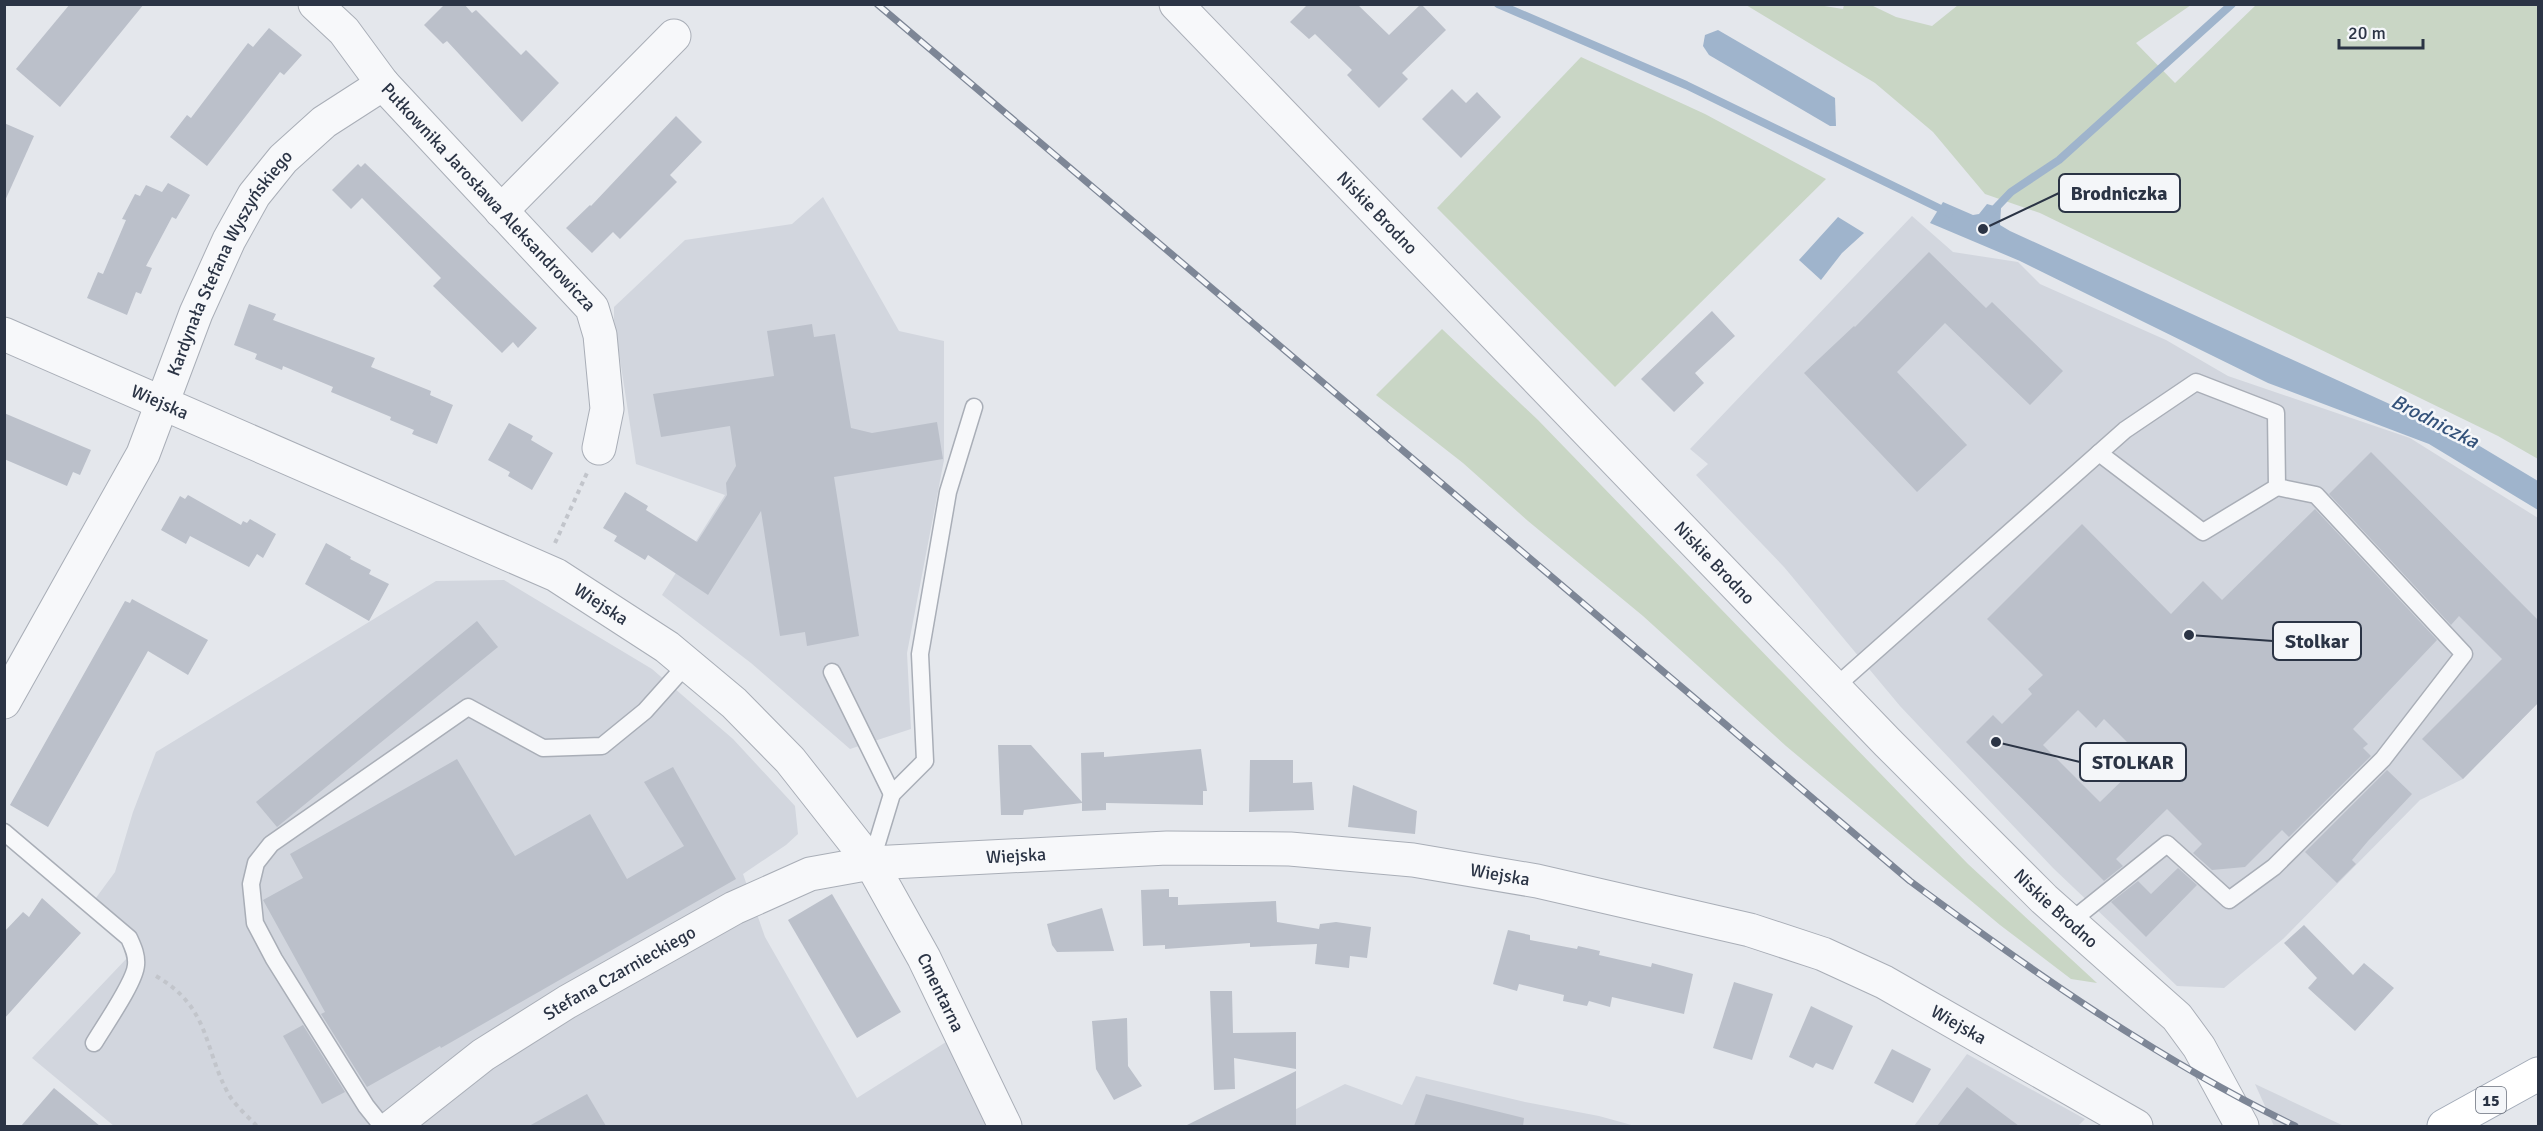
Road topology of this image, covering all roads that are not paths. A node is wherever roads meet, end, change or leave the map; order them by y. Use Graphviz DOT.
graph roads {
  1 [pos="315,4"];
  2 [pos="1176,4"];
  3 [pos="674,36"];
  4 [pos="383,84"];
  5 [pos="501,211"];
  6 [pos="4,334"];
  7 [pos="163,404"];
  8 [pos="974,407"];
  9 [pos="599,448"];
  10 [pos="2099,453"];
  11 [pos="2277,487"];
  12 [pos="687,664"];
  13 [pos="832,672"];
  14 [pos="1835,687"];
  15 [pos="4,702"];
  16 [pos="892,794"];
  17 [pos="4,832"];
  18 [pos="871,863"];
  19 [pos="2070,922"];
  20 [pos="94,1043"];
  21 [pos="2538,1074"];
  22 [pos="382,1126"];
  23 [pos="393,1126"];
  24 [pos="1005,1126"];
  25 [pos="2136,1126"];
  26 [pos="2242,1126"];
  27 [pos="2444,1126"];
  1 -- 4 [label="street, Pułkownika Jarosława Aleksandrowicza"];
  2 -- 14 [label="street, Niskie Brodno"];
  3 -- 5 [label="street"];
  4 -- 5 [label="street, Pułkownika Jarosława Aleksandrowicza"];
  4 -- 7 [label="street, Kardynała Stefana Wyszyńskiego"];
  5 -- 9 [label="street, Pułkownika Jarosława Aleksandrowicza"];
  6 -- 7 [label="street, Wiejska"];
  7 -- 12 [label="street, Wiejska"];
  7 -- 15 [label="street, Kardynała Stefana Wyszyńskiego"];
  8 -- 16 [label="lane"];
  10 -- 11 [label="lane"];
  10 -- 11 [label="lane"];
  10 -- 14 [label="lane"];
  11 -- 19 [label="lane"];
  12 -- 18 [label="street, Wiejska"];
  12 -- 22 [label="lane"];
  13 -- 16 [label="lane"];
  14 -- 19 [label="street, Niskie Brodno"];
  16 -- 18 [label="lane"];
  17 -- 20 [label="lane"];
  18 -- 23 [label="street, Stefana Czarnieckiego"];
  18 -- 24 [label="street, Cmentarna"];
  18 -- 25 [label="street, Wiejska"];
  19 -- 26 [label="street, Niskie Brodno"];
  21 -- 27 [label="main road, 15"];
}
